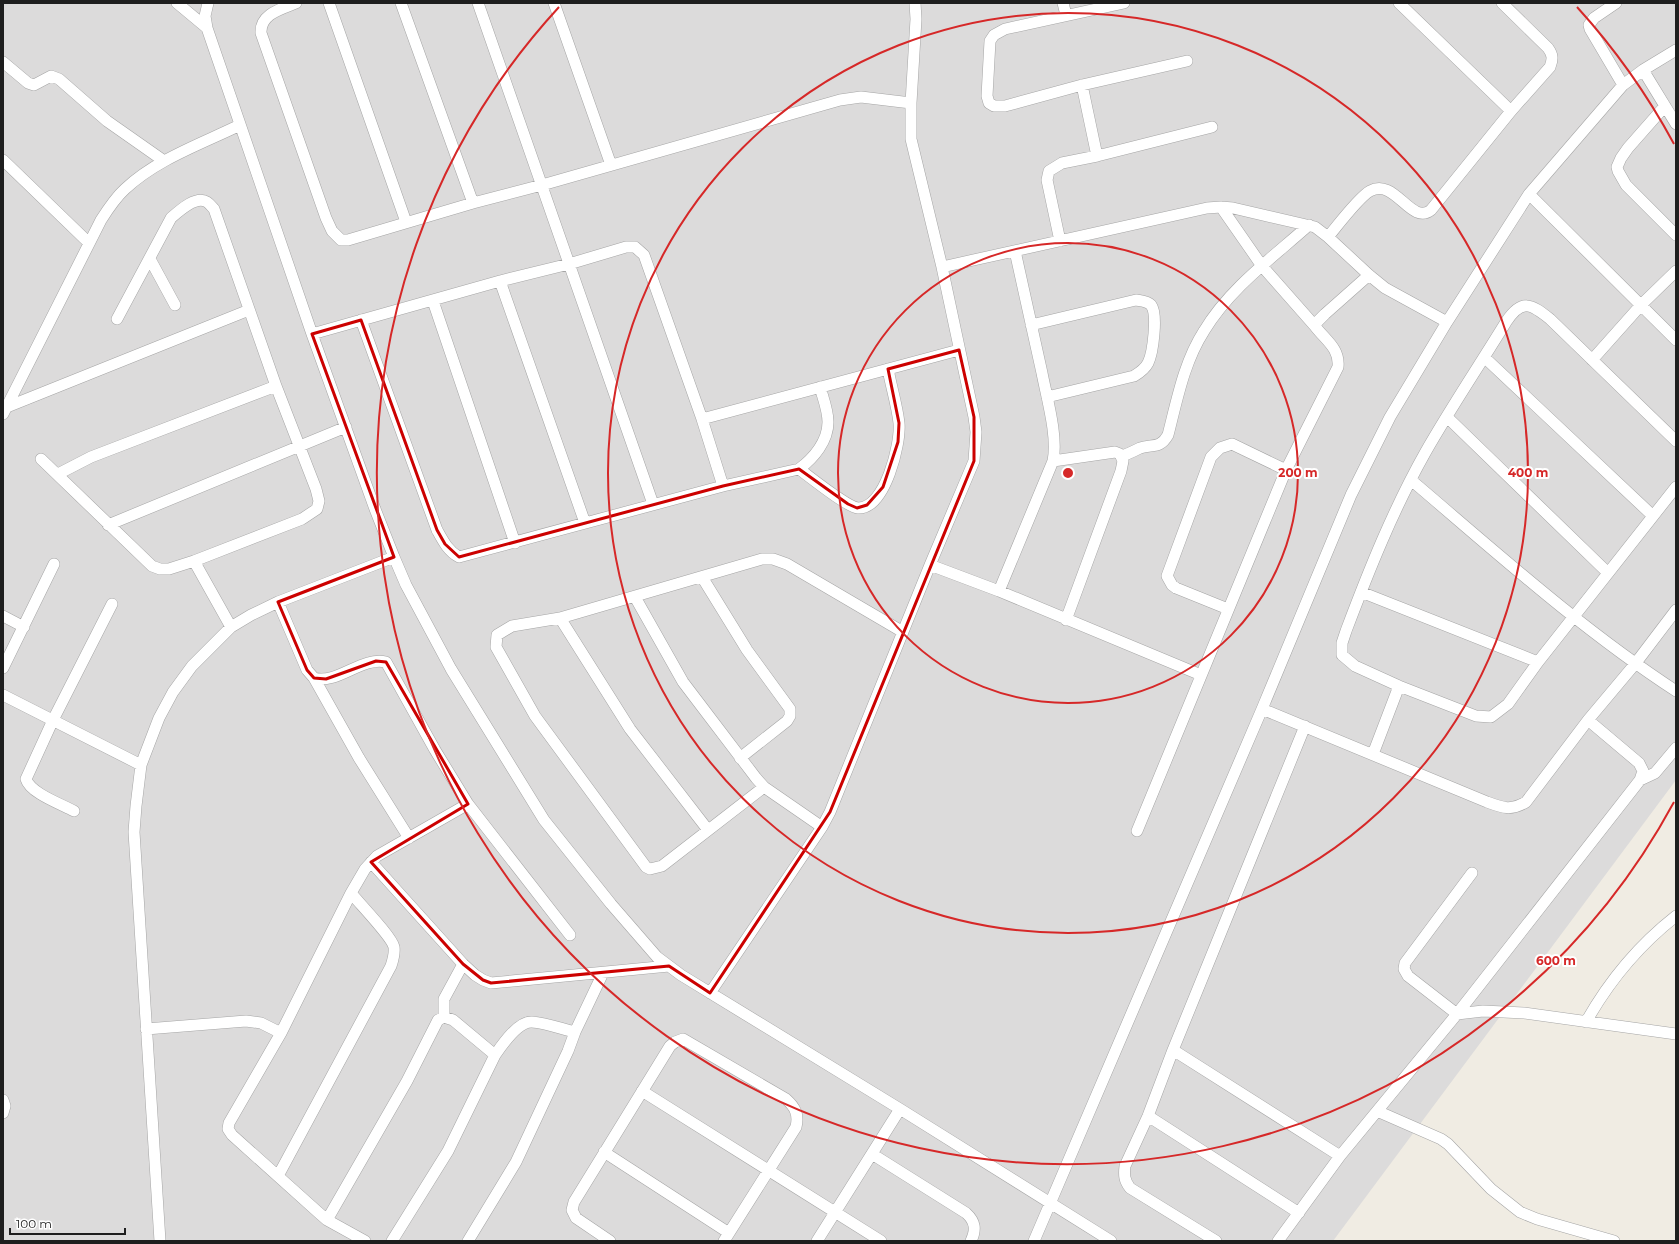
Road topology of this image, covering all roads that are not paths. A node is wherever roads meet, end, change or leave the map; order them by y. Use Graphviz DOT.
graph roads {
  1 [pos="177,3"];
  2 [pos="208,3"];
  3 [pos="296,3"];
  4 [pos="329,3"];
  5 [pos="401,3"];
  6 [pos="478,3"];
  7 [pos="554,3"];
  8 [pos="915,3"];
  9 [pos="1063,3"];
  10 [pos="1124,3"];
  11 [pos="1399,3"];
  12 [pos="1502,3"];
  13 [pos="1616,3"];
  14 [pos="1066,16"];
  15 [pos="207,28"];
  16 [pos="1676,50"];
  17 [pos="1187,61"];
  18 [pos="3,62"];
  19 [pos="1643,70"];
  20 [pos="1082,85"];
  21 [pos="1623,85"];
  22 [pos="910,103"];
  23 [pos="1665,106"];
  24 [pos="1511,112"];
  25 [pos="1676,124"];
  26 [pos="240,125"];
  27 [pos="1212,127"];
  28 [pos="1096,156"];
  29 [pos="3,160"];
  30 [pos="164,161"];
  31 [pos="611,165"];
  32 [pos="542,185"];
  33 [pos="1529,194"];
  34 [pos="473,203"];
  35 [pos="1221,207"];
  36 [pos="406,222"];
  37 [pos="1309,225"];
  38 [pos="1676,235"];
  39 [pos="1328,236"];
  40 [pos="1060,241"];
  41 [pos="89,243"];
  42 [pos="1015,251"];
  43 [pos="150,259"];
  44 [pos="569,264"];
  45 [pos="942,266"];
  46 [pos="1262,266"];
  47 [pos="1676,271"];
  48 [pos="1369,275"];
  49 [pos="500,281"];
  50 [pos="433,301"];
  51 [pos="175,305"];
  52 [pos="1640,305"];
  53 [pos="249,310"];
  54 [pos="117,319"];
  55 [pos="361,320"];
  56 [pos="1447,322"];
  57 [pos="1031,325"];
  58 [pos="1314,326"];
  59 [pos="312,334"];
  60 [pos="1676,340"];
  61 [pos="959,350"];
  62 [pos="1484,358"];
  63 [pos="1592,360"];
  64 [pos="888,369"];
  65 [pos="276,386"];
  66 [pos="820,387"];
  67 [pos="1047,397"];
  68 [pos="6,403"];
  69 [pos="1447,417"];
  70 [pos="702,419"];
  71 [pos="346,427"];
  72 [pos="1676,441"];
  73 [pos="299,447"];
  74 [pos="1122,456"];
  75 [pos="41,460"];
  76 [pos="1053,461"];
  77 [pos="799,469"];
  78 [pos="1286,470"];
  79 [pos="58,474"];
  80 [pos="1411,480"];
  81 [pos="723,486"];
  82 [pos="1676,487"];
  83 [pos="653,504"];
  84 [pos="1653,516"];
  85 [pos="585,523"];
  86 [pos="108,525"];
  87 [pos="516,543"];
  88 [pos="394,557"];
  89 [pos="194,561"];
  90 [pos="54,564"];
  91 [pos="930,564"];
  92 [pos="1607,572"];
  93 [pos="702,577"];
  94 [pos="999,591"];
  95 [pos="1361,592"];
  96 [pos="635,597"];
  97 [pos="278,602"];
  98 [pos="112,604"];
  99 [pos="1228,609"];
  100 [pos="1676,610"];
  101 [pos="3,616"];
  102 [pos="1573,616"];
  103 [pos="560,618"];
  104 [pos="1066,620"];
  105 [pos="24,627"];
  106 [pos="231,627"];
  107 [pos="903,632"];
  108 [pos="1538,662"];
  109 [pos="1635,664"];
  110 [pos="3,668"];
  111 [pos="1201,675"];
  112 [pos="314,678"];
  113 [pos="1398,686"];
  114 [pos="1676,691"];
  115 [pos="3,695"];
  116 [pos="1262,709"];
  117 [pos="53,720"];
  118 [pos="1588,720"];
  119 [pos="1305,726"];
  120 [pos="1676,748"];
  121 [pos="1373,754"];
  122 [pos="740,758"];
  123 [pos="141,765"];
  124 [pos="1640,780"];
  125 [pos="764,787"];
  126 [pos="468,804"];
  127 [pos="74,811"];
  128 [pos="822,827"];
  129 [pos="708,830"];
  130 [pos="1137,831"];
  131 [pos="409,838"];
  132 [pos="371,862"];
  133 [pos="1472,873"];
  134 [pos="350,893"];
  135 [pos="1676,916"];
  136 [pos="570,935"];
  137 [pos="463,964"];
  138 [pos="669,966"];
  139 [pos="603,973"];
  140 [pos="710,993"];
  141 [pos="1457,1014"];
  142 [pos="444,1017"];
  143 [pos="1586,1022"];
  144 [pos="146,1029"];
  145 [pos="575,1032"];
  146 [pos="281,1033"];
  147 [pos="1676,1034"];
  148 [pos="1173,1050"];
  149 [pos="495,1056"];
  150 [pos="642,1091"];
  151 [pos="3,1100"];
  152 [pos="900,1109"];
  153 [pos="1377,1111"];
  154 [pos="3,1113"];
  155 [pos="1148,1116"];
  156 [pos="604,1152"];
  157 [pos="872,1154"];
  158 [pos="1340,1156"];
  159 [pos="770,1171"];
  160 [pos="278,1176"];
  161 [pos="1049,1203"];
  162 [pos="1299,1212"];
  163 [pos="834,1213"];
  164 [pos="327,1220"];
  165 [pos="727,1237"];
  166 [pos="160,1241"];
  167 [pos="365,1241"];
  168 [pos="392,1241"];
  169 [pos="468,1241"];
  170 [pos="610,1241"];
  171 [pos="817,1241"];
  172 [pos="881,1241"];
  173 [pos="971,1241"];
  174 [pos="1034,1241"];
  175 [pos="1111,1241"];
  176 [pos="1216,1241"];
  177 [pos="1278,1241"];
  178 [pos="1614,1241"];
  1 -- 15 [label="street"];
  2 -- 15 [label="street"];
  3 -- 36 [label="street"];
  4 -- 36 [label="street"];
  5 -- 34 [label="street"];
  6 -- 32 [label="street"];
  7 -- 31 [label="street"];
  8 -- 22 [label="street"];
  9 -- 14 [label="street"];
  10 -- 14 [label="street"];
  11 -- 24 [label="street"];
  12 -- 24 [label="street"];
  13 -- 21 [label="street"];
  14 -- 20 [label="street"];
  15 -- 26 [label="street"];
  16 -- 19 [label="street"];
  17 -- 20 [label="street"];
  18 -- 30 [label="street"];
  19 -- 21 [label="street"];
  19 -- 23 [label="street"];
  20 -- 28 [label="street"];
  21 -- 33 [label="street"];
  22 -- 31 [label="street"];
  22 -- 45 [label="street"];
  23 -- 25 [label="street"];
  23 -- 38 [label="street"];
  24 -- 39 [label="street"];
  26 -- 30 [label="street"];
  26 -- 59 [label="street"];
  27 -- 28 [label="street"];
  28 -- 40 [label="street"];
  29 -- 41 [label="street"];
  30 -- 41 [label="street"];
  31 -- 32 [label="street"];
  32 -- 34 [label="street"];
  32 -- 44 [label="street"];
  33 -- 52 [label="street"];
  33 -- 56 [label="street"];
  34 -- 36 [label="street"];
  35 -- 37 [label="street"];
  35 -- 40 [label="street"];
  35 -- 46 [label="street"];
  37 -- 39 [label="street"];
  37 -- 46 [label="street"];
  39 -- 48 [label="street"];
  40 -- 42 [label="street"];
  41 -- 68 [label="street"];
  42 -- 45 [label="street"];
  42 -- 57 [label="street"];
  43 -- 51 [label="street"];
  43 -- 53 [label="street"];
  43 -- 54 [label="street"];
  44 -- 49 [label="street"];
  44 -- 70 [label="street"];
  44 -- 83 [label="street"];
  45 -- 61 [label="street"];
  46 -- 58 [label="street"];
  46 -- 74 [label="street"];
  47 -- 52 [label="street"];
  48 -- 56 [label="street"];
  48 -- 58 [label="street"];
  49 -- 50 [label="street"];
  49 -- 85 [label="street"];
  50 -- 55 [label="street"];
  50 -- 87 [label="street"];
  52 -- 60 [label="street"];
  52 -- 63 [label="street"];
  53 -- 65 [label="street"];
  53 -- 68 [label="street"];
  55 -- 59 [label="street"];
  55 -- 87 [label="street"];
  56 -- 116 [label="street"];
  57 -- 67 [label="street"];
  57 -- 67 [label="street"];
  58 -- 78 [label="street"];
  59 -- 71 [label="street"];
  61 -- 64 [label="street"];
  61 -- 91 [label="street"];
  62 -- 63 [label="street"];
  62 -- 69 [label="street"];
  62 -- 84 [label="street"];
  63 -- 72 [label="street"];
  64 -- 66 [label="street"];
  64 -- 77 [label="street"];
  65 -- 73 [label="street"];
  65 -- 79 [label="street"];
  66 -- 70 [label="street"];
  66 -- 77 [label="street"];
  67 -- 76 [label="street"];
  69 -- 80 [label="street"];
  69 -- 92 [label="street"];
  70 -- 81 [label="street"];
  71 -- 73 [label="street"];
  71 -- 88 [label="street"];
  73 -- 86 [label="street"];
  73 -- 89 [label="street"];
  74 -- 76 [label="street"];
  74 -- 104 [label="street"];
  75 -- 79 [label="street"];
  76 -- 94 [label="street"];
  77 -- 81 [label="street"];
  78 -- 99 [label="street"];
  78 -- 99 [label="street"];
  79 -- 86 [label="street"];
  80 -- 95 [label="street"];
  80 -- 102 [label="street"];
  81 -- 83 [label="street"];
  82 -- 84 [label="street"];
  83 -- 85 [label="street"];
  84 -- 92 [label="street"];
  85 -- 87 [label="street"];
  86 -- 89 [label="street"];
  88 -- 97 [label="street"];
  88 -- 138 [label="street"];
  89 -- 106 [label="street"];
  90 -- 105 [label="street"];
  91 -- 94 [label="street"];
  91 -- 107 [label="street"];
  92 -- 102 [label="street"];
  93 -- 96 [label="street"];
  93 -- 107 [label="street"];
  93 -- 122 [label="street"];
  94 -- 104 [label="street"];
  95 -- 108 [label="street"];
  95 -- 113 [label="street"];
  96 -- 103 [label="street"];
  96 -- 122 [label="street"];
  97 -- 106 [label="street"];
  97 -- 112 [label="street"];
  98 -- 117 [label="street"];
  99 -- 111 [label="street"];
  100 -- 109 [label="street"];
  101 -- 105 [label="street"];
  102 -- 108 [label="street"];
  102 -- 109 [label="street"];
  103 -- 129 [label="street"];
  103 -- 129 [label="street"];
  104 -- 111 [label="street"];
  105 -- 110 [label="street"];
  106 -- 123 [label="street"];
  107 -- 128 [label="street"];
  108 -- 113 [label="street"];
  109 -- 114 [label="street"];
  109 -- 118 [label="street"];
  111 -- 130 [label="street"];
  112 -- 126 [label="street"];
  112 -- 131 [label="street"];
  113 -- 121 [label="street"];
  115 -- 117 [label="street"];
  116 -- 119 [label="street"];
  116 -- 161 [label="street"];
  117 -- 123 [label="street"];
  117 -- 127 [label="street"];
  118 -- 121 [label="street"];
  118 -- 124 [label="street"];
  119 -- 121 [label="street"];
  119 -- 148 [label="street"];
  120 -- 124 [label="street"];
  122 -- 125 [label="street"];
  123 -- 144 [label="street"];
  124 -- 141 [label="street"];
  125 -- 128 [label="street"];
  125 -- 129 [label="street"];
  126 -- 131 [label="street"];
  126 -- 136 [label="street"];
  128 -- 140 [label="street"];
  131 -- 132 [label="street"];
  132 -- 134 [label="street"];
  132 -- 137 [label="street"];
  133 -- 141 [label="street"];
  134 -- 146 [label="street"];
  134 -- 160 [label="street"];
  135 -- 143 [label="street"];
  137 -- 139 [label="street"];
  137 -- 142 [label="street"];
  138 -- 139 [label="street"];
  138 -- 140 [label="street"];
  139 -- 145 [label="street"];
  140 -- 152 [label="street"];
  141 -- 143 [label="street"];
  141 -- 153 [label="street"];
  142 -- 149 [label="street"];
  142 -- 164 [label="street"];
  143 -- 147 [label="street"];
  144 -- 146 [label="street"];
  144 -- 166 [label="street"];
  145 -- 149 [label="street"];
  145 -- 169 [label="street"];
  146 -- 160 [label="street"];
  148 -- 155 [label="street"];
  148 -- 158 [label="street"];
  149 -- 168 [label="street"];
  150 -- 156 [label="street"];
  150 -- 159 [label="street"];
  150 -- 159 [label="street"];
  151 -- 154 [label="street"];
  152 -- 157 [label="street"];
  152 -- 161 [label="street"];
  153 -- 158 [label="street"];
  153 -- 178 [label="street"];
  155 -- 162 [label="street"];
  155 -- 176 [label="street"];
  156 -- 165 [label="street"];
  156 -- 170 [label="street"];
  157 -- 163 [label="street"];
  157 -- 173 [label="street"];
  158 -- 162 [label="street"];
  159 -- 163 [label="street"];
  159 -- 165 [label="street"];
  160 -- 164 [label="street"];
  161 -- 174 [label="street"];
  161 -- 175 [label="street"];
  162 -- 177 [label="street"];
  163 -- 171 [label="street"];
  163 -- 172 [label="street"];
  164 -- 167 [label="street"];
}
